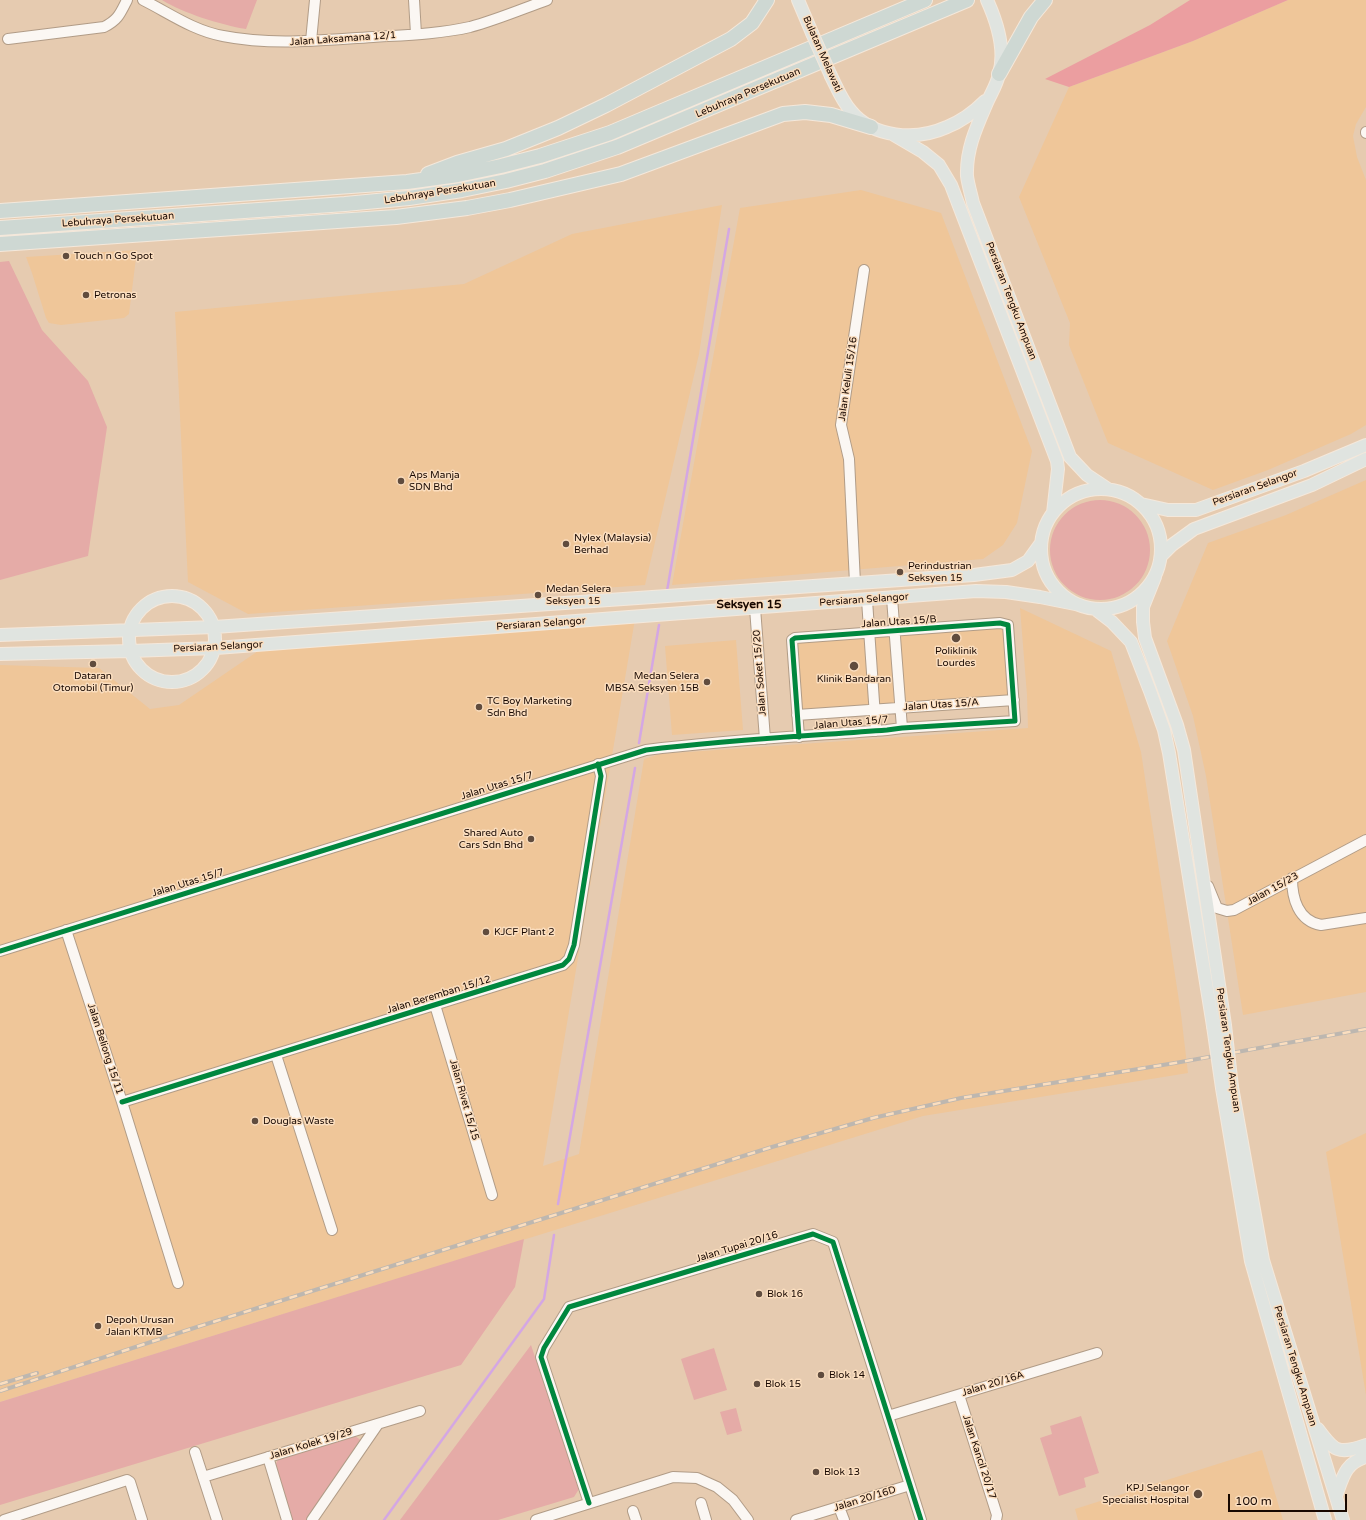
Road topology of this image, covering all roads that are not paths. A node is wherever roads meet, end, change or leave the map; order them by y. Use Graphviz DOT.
graph roads {
  1 [pos="127,0"];
  2 [pos="143,0"];
  3 [pos="315,0"];
  4 [pos="414,0"];
  5 [pos="547,0"];
  6 [pos="767,0"];
  7 [pos="798,0"];
  8 [pos="925,0"];
  9 [pos="966,0"];
  10 [pos="1045,0"];
  11 [pos="988,2"];
  12 [pos="416,34"];
  13 [pos="8,39"];
  14 [pos="311,41"];
  15 [pos="999,74"];
  16 [pos="990,96"];
  17 [pos="871,127"];
  18 [pos="894,135"];
  19 [pos="407,182"];
  20 [pos="462,190"];
  21 [pos="0,211"];
  22 [pos="396,217"];
  23 [pos="0,228"];
  24 [pos="0,244"];
  25 [pos="864,270"];
  26 [pos="1366,445"];
  27 [pos="1366,459"];
  28 [pos="1108,489"];
  29 [pos="1142,504"];
  30 [pos="1053,513"];
  31 [pos="1041,543"];
  32 [pos="1162,555"];
  33 [pos="1155,577"];
  34 [pos="855,583"];
  35 [pos="892,598"];
  36 [pos="867,600"];
  37 [pos="1080,605"];
  38 [pos="755,608"];
  39 [pos="1096,609"];
  40 [pos="214,627"];
  41 [pos="130,630"];
  42 [pos="895,631"];
  43 [pos="869,633"];
  44 [pos="0,635"];
  45 [pos="216,648"];
  46 [pos="130,651"];
  47 [pos="0,654"];
  48 [pos="1014,700"];
  49 [pos="900,708"];
  50 [pos="875,710"];
  51 [pos="797,715"];
  52 [pos="1015,721"];
  53 [pos="902,728"];
  54 [pos="876,731"];
  55 [pos="799,737"];
  56 [pos="765,739"];
  57 [pos="598,764"];
  58 [pos="1366,840"];
  59 [pos="1201,867"];
  60 [pos="1292,878"];
  61 [pos="1366,918"];
  62 [pos="66,930"];
  63 [pos="0,951"];
  64 [pos="435,1005"];
  65 [pos="1219,1026"];
  66 [pos="276,1055"];
  67 [pos="1227,1088"];
  68 [pos="122,1102"];
  69 [pos="492,1195"];
  70 [pos="332,1230"];
  71 [pos="178,1283"];
  72 [pos="1097,1353"];
  73 [pos="959,1395"];
  74 [pos="420,1411"];
  75 [pos="888,1416"];
  76 [pos="1312,1421"];
  77 [pos="378,1424"];
  78 [pos="1366,1445"];
  79 [pos="195,1452"];
  80 [pos="268,1457"];
  81 [pos="1366,1457"];
  82 [pos="203,1477"];
  83 [pos="910,1485"];
  84 [pos="1336,1496"];
  85 [pos="589,1503"];
  86 [pos="701,1503"];
  87 [pos="839,1507"];
  88 [pos="4,1520"];
  89 [pos="142,1520"];
  90 [pos="217,1520"];
  91 [pos="288,1520"];
  92 [pos="312,1520"];
  93 [pos="536,1520"];
  94 [pos="706,1520"];
  95 [pos="748,1520"];
  96 [pos="796,1520"];
  97 [pos="844,1520"];
  98 [pos="922,1520"];
  99 [pos="996,1520"];
  100 [pos="1325,1520"];
  101 [pos="1343,1520"];
  1 -- 13 [label="street"];
  2 -- 14 [label="street, Jalan Laksamana 12/1"];
  3 -- 14 [label="street"];
  4 -- 12 [label="street"];
  5 -- 12 [label="street, Jalan Laksamana 12/1"];
  6 -- 19 [label="highway"];
  7 -- 17 [label="main road, Bulatan Melawati, bridge"];
  8 -- 19 [label="highway, Lebuhraya Persekutuan"];
  9 -- 20 [label="highway, Lebuhraya Persekutuan"];
  10 -- 15 [label="highway"];
  11 -- 15 [label="main road, Bulatan Melawati"];
  12 -- 14 [label="street, Jalan Laksamana 12/1"];
  15 -- 16 [label="main road, Bulatan Melawati"];
  16 -- 18 [label="main road, Bulatan Melawati"];
  16 -- 28 [label="main road, Persiaran Tengku Ampuan"];
  17 -- 18 [label="main road, Bulatan Melawati"];
  17 -- 22 [label="highway"];
  18 -- 30 [label="main road, Persiaran Tengku Ampuan"];
  19 -- 21 [label="highway, Lebuhraya Persekutuan"];
  20 -- 22 [label="highway"];
  20 -- 23 [label="highway, Lebuhraya Persekutuan"];
  22 -- 24 [label="highway"];
  25 -- 34 [label="street, Jalan Keluli 15/16"];
  26 -- 29 [label="main road, Persiaran Selangor"];
  27 -- 32 [label="main road, Persiaran Selangor"];
  28 -- 29 [label="main road"];
  28 -- 30 [label="main road"];
  29 -- 32 [label="main road"];
  30 -- 31 [label="main road"];
  31 -- 34 [label="main road, Persiaran Selangor"];
  31 -- 37 [label="main road"];
  32 -- 33 [label="main road"];
  33 -- 39 [label="main road"];
  33 -- 59 [label="main road, Persiaran Tengku Ampuan"];
  34 -- 40 [label="main road, Persiaran Selangor"];
  35 -- 36 [label="main road, Persiaran Selangor"];
  35 -- 37 [label="main road, Persiaran Selangor"];
  35 -- 42 [label="street"];
  36 -- 38 [label="main road, Persiaran Selangor"];
  36 -- 43 [label="street"];
  37 -- 39 [label="main road"];
  38 -- 45 [label="main road, Persiaran Selangor"];
  38 -- 56 [label="street, Jalan Soket 15/20"];
  39 -- 65 [label="main road, Persiaran Tengku Ampuan"];
  40 -- 41 [label="main road, Persiaran Selangor"];
  40 -- 41 [label="main road"];
  40 -- 45 [label="main road"];
  41 -- 44 [label="main road, Persiaran Selangor"];
  41 -- 46 [label="main road"];
  42 -- 43 [label="street, Jalan Utas 15/B"];
  42 -- 48 [label="street, Jalan Utas 15/B"];
  42 -- 49 [label="street"];
  43 -- 50 [label="street"];
  43 -- 51 [label="street, Jalan Utas 15/B"];
  45 -- 46 [label="main road, Persiaran Selangor"];
  45 -- 46 [label="main road"];
  46 -- 47 [label="main road, Persiaran Selangor"];
  48 -- 49 [label="street, Jalan Utas 15/A"];
  48 -- 52 [label="street, Jalan Utas 15/B"];
  49 -- 50 [label="street, Jalan Utas 15/A"];
  49 -- 53 [label="street"];
  50 -- 51 [label="street, Jalan Utas 15/A"];
  50 -- 54 [label="street"];
  51 -- 55 [label="street, Jalan Utas 15/B"];
  52 -- 53 [label="street, Jalan Utas 15/7"];
  53 -- 54 [label="street, Jalan Utas 15/7"];
  54 -- 55 [label="street, Jalan Utas 15/7"];
  55 -- 56 [label="street, Jalan Utas 15/7"];
  56 -- 57 [label="street, Jalan Utas 15/7"];
  57 -- 62 [label="street, Jalan Utas 15/7"];
  57 -- 64 [label="street, Jalan Beremban 15/12"];
  58 -- 60 [label="street, Jalan 15/23"];
  59 -- 60 [label="street, Jalan 15/23"];
  59 -- 65 [label="main road, Persiaran Tengku Ampuan"];
  60 -- 61 [label="street"];
  62 -- 63 [label="street, Jalan Utas 15/7"];
  62 -- 68 [label="street, Jalan Beliong 15/11"];
  64 -- 66 [label="street, Jalan Beremban 15/12"];
  64 -- 69 [label="street, Jalan Rivet 15/15"];
  65 -- 67 [label="main road, Persiaran Tengku Ampuan, bridge"];
  66 -- 68 [label="street, Jalan Beremban 15/12"];
  66 -- 70 [label="street"];
  67 -- 76 [label="main road, Persiaran Tengku Ampuan"];
  67 -- 100 [label="main road, Persiaran Tengku Ampuan"];
  68 -- 71 [label="street, Jalan Beliong 15/11"];
  72 -- 73 [label="street, Jalan 20/16A"];
  73 -- 75 [label="street, Jalan 20/16A"];
  73 -- 99 [label="street, Jalan Kancil 20/17"];
  74 -- 77 [label="street, Jalan Kolek 19/29"];
  75 -- 83 [label="street, Jalan Tupai 20/16"];
  75 -- 85 [label="street, Jalan Tupai 20/16"];
  76 -- 78 [label="main road"];
  76 -- 84 [label="main road, Persiaran Tengku Ampuan"];
  77 -- 80 [label="street, Jalan Kolek 19/29"];
  77 -- 92 [label="street"];
  79 -- 82 [label="street"];
  80 -- 82 [label="street, Jalan Kolek 19/29"];
  80 -- 91 [label="street"];
  81 -- 84 [label="main road"];
  82 -- 90 [label="street"];
  83 -- 87 [label="street, Jalan 20/16D"];
  83 -- 98 [label="street, Jalan Tupai 20/16"];
  84 -- 101 [label="main road, Persiaran Tengku Ampuan"];
  85 -- 93 [label="street"];
  85 -- 95 [label="street"];
  86 -- 94 [label="street"];
  87 -- 96 [label="street, Jalan 20/16D"];
  87 -- 97 [label="street"];
  88 -- 89 [label="street"];
}
